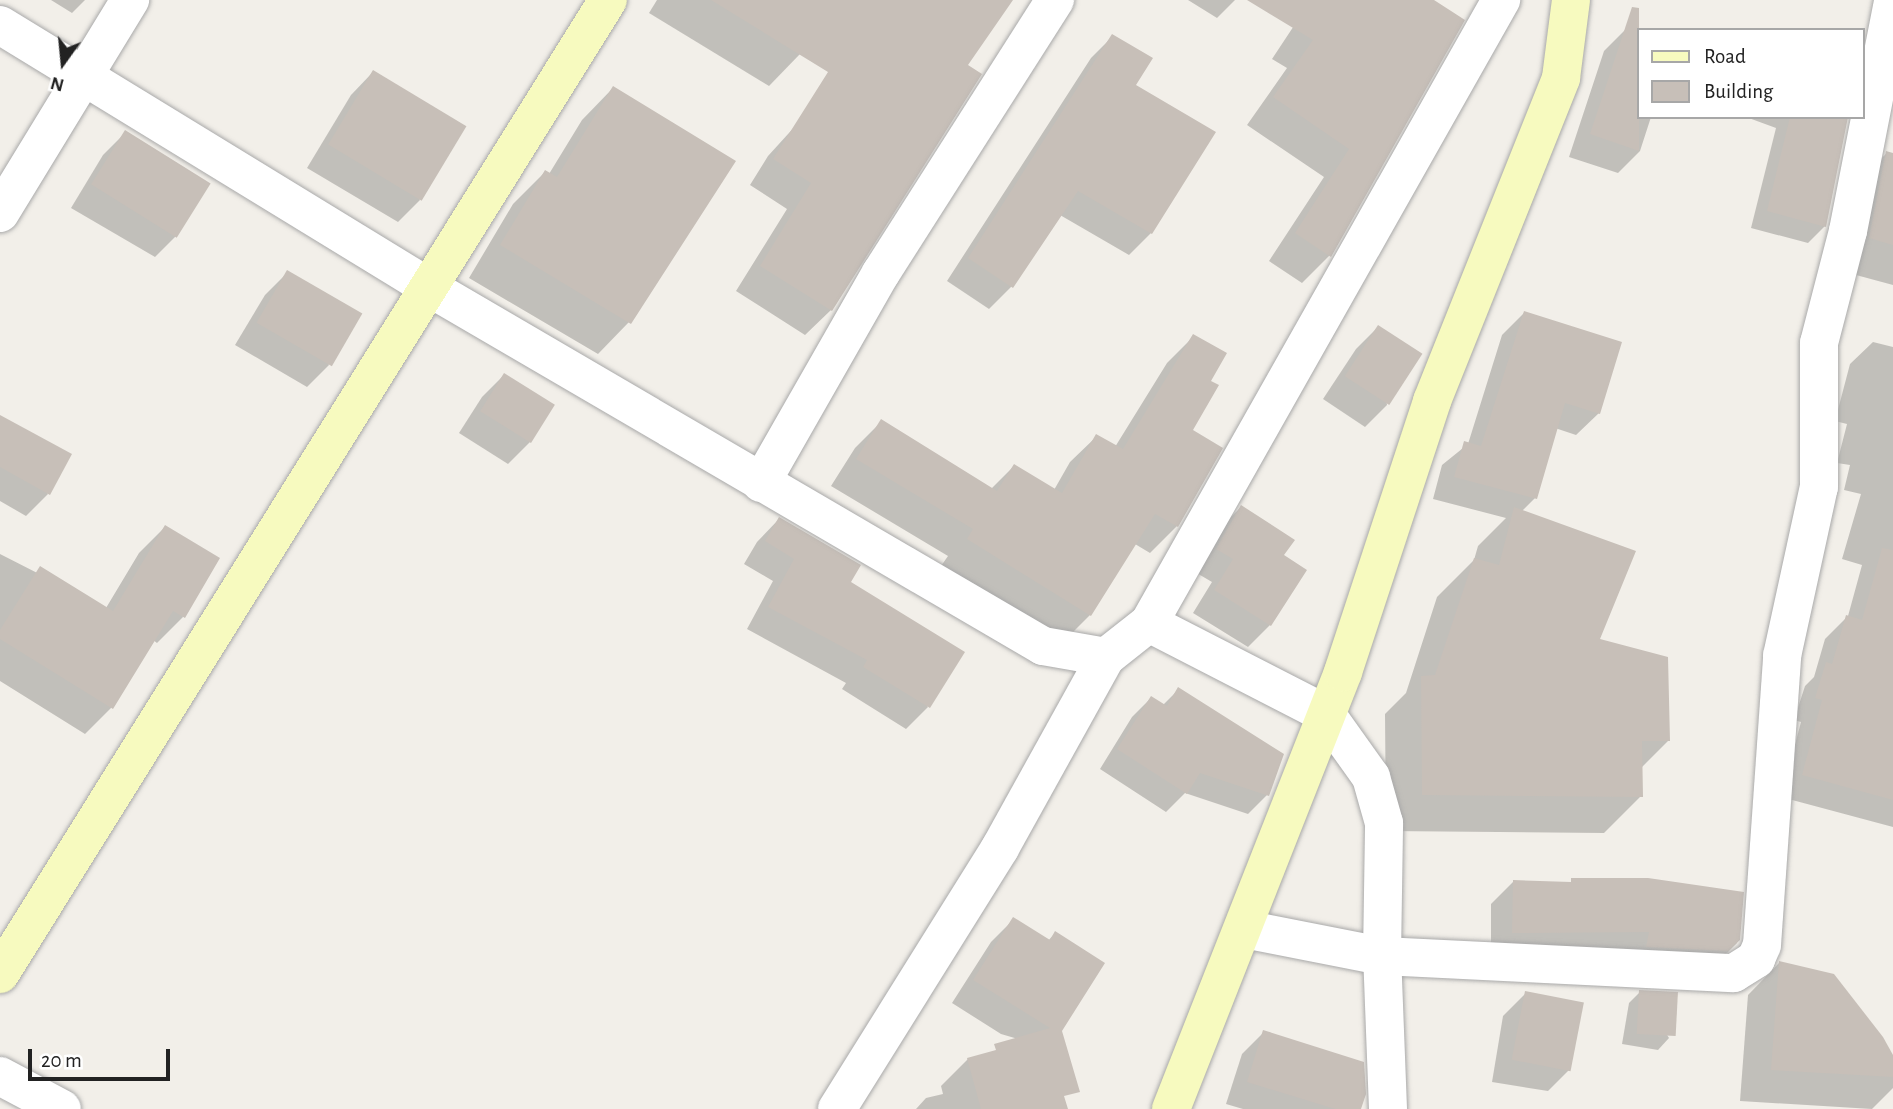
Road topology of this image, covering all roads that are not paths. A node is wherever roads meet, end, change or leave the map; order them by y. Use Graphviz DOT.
graph roads {
  1 [pos="130,0"];
  2 [pos="608,0"];
  3 [pos="1055,0"];
  4 [pos="1501,0"];
  5 [pos="1571,0"];
  6 [pos="1893,2"];
  7 [pos="0,25"];
  8 [pos="86,77"];
  9 [pos="0,213"];
  10 [pos="430,288"];
  11 [pos="761,483"];
  12 [pos="1149,623"];
  13 [pos="1106,657"];
  14 [pos="1326,713"];
  15 [pos="1244,929"];
  16 [pos="1382,956"];
  17 [pos="0,974"];
  18 [pos="0,1076"];
  19 [pos="62,1109"];
  20 [pos="837,1109"];
  21 [pos="1171,1109"];
  22 [pos="1388,1109"];
  1 -- 8 [label="street"];
  2 -- 10 [label="street"];
  3 -- 11 [label="street"];
  4 -- 12 [label="street"];
  5 -- 14 [label="street"];
  6 -- 16 [label="street"];
  7 -- 8 [label="street"];
  8 -- 9 [label="street"];
  8 -- 10 [label="street"];
  10 -- 11 [label="street"];
  10 -- 17 [label="street"];
  11 -- 13 [label="street"];
  12 -- 13 [label="street"];
  12 -- 14 [label="street"];
  13 -- 20 [label="street"];
  14 -- 15 [label="street"];
  14 -- 16 [label="street"];
  15 -- 16 [label="street"];
  15 -- 21 [label="street"];
  16 -- 22 [label="street"];
  18 -- 19 [label="street"];
}
